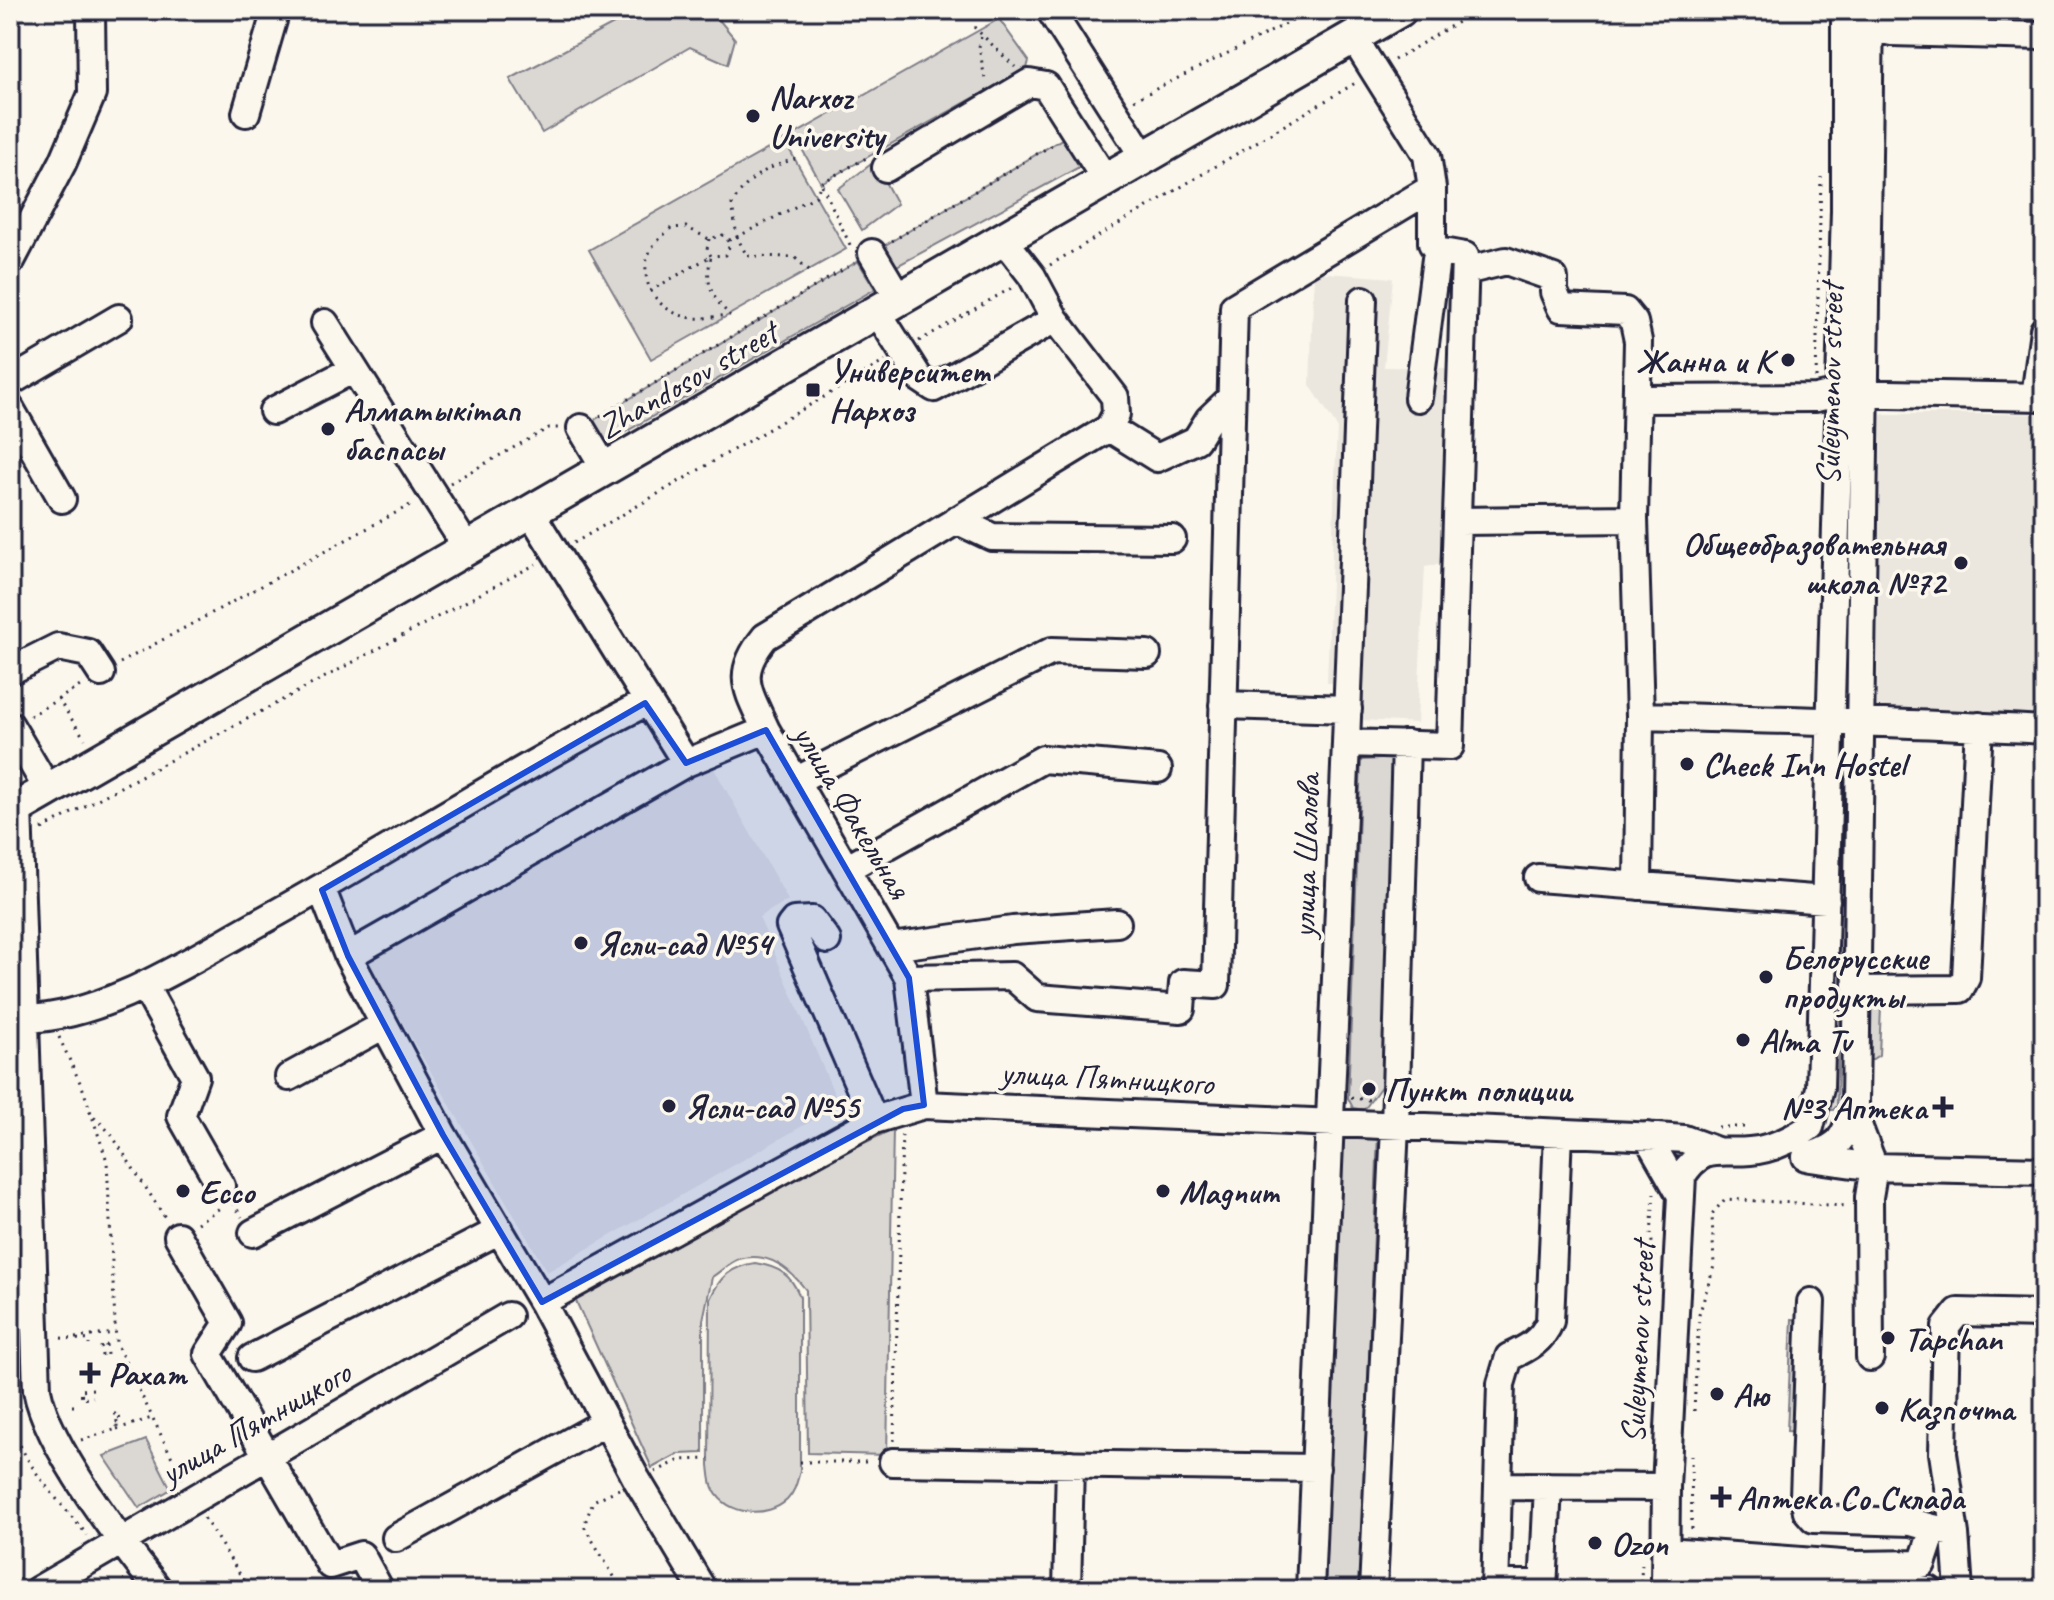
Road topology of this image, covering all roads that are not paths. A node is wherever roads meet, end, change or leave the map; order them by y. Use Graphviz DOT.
graph roads {
  1 [pos="91,10"];
  2 [pos="276,10"];
  3 [pos="1050,10"];
  4 [pos="1400,10"];
  5 [pos="1845,10"];
  6 [pos="1871,18"];
  7 [pos="2041,27"];
  8 [pos="1353,37"];
  9 [pos="246,113"];
  10 [pos="1145,159"];
  11 [pos="886,168"];
  12 [pos="1107,182"];
  13 [pos="1432,188"];
  14 [pos="1004,240"];
  15 [pos="1437,251"];
  16 [pos="865,257"];
  17 [pos="11,261"];
  18 [pos="1465,271"];
  19 [pos="1363,300"];
  20 [pos="889,307"];
  21 [pos="119,318"];
  22 [pos="1055,319"];
  23 [pos="325,323"];
  24 [pos="2044,330"];
  25 [pos="354,369"];
  26 [pos="10,382"];
  27 [pos="1864,395"];
  28 [pos="1827,396"];
  29 [pos="2040,397"];
  30 [pos="1231,398"];
  31 [pos="1418,398"];
  32 [pos="1637,399"];
  33 [pos="10,408"];
  34 [pos="273,411"];
  35 [pos="581,428"];
  36 [pos="1109,428"];
  37 [pos="606,470"];
  38 [pos="62,499"];
  39 [pos="531,513"];
  40 [pos="1634,519"];
  41 [pos="956,520"];
  42 [pos="1458,521"];
  43 [pos="1172,539"];
  44 [pos="467,548"];
  45 [pos="1147,654"];
  46 [pos="10,671"];
  47 [pos="101,673"];
  48 [pos="645,703"];
  49 [pos="1223,705"];
  50 [pos="1348,709"];
  51 [pos="1640,716"];
  52 [pos="1861,721"];
  53 [pos="1831,722"];
  54 [pos="10,726"];
  55 [pos="1979,726"];
  56 [pos="766,730"];
  57 [pos="2044,730"];
  58 [pos="1346,743"];
  59 [pos="1406,744"];
  60 [pos="686,763"];
  61 [pos="1158,769"];
  62 [pos="795,781"];
  63 [pos="48,790"];
  64 [pos="14,810"];
  65 [pos="846,869"];
  66 [pos="1538,878"];
  67 [pos="1638,886"];
  68 [pos="322,890"];
  69 [pos="1826,900"];
  70 [pos="1117,923"];
  71 [pos="827,940"];
  72 [pos="891,947"];
  73 [pos="348,956"];
  74 [pos="909,978"];
  75 [pos="144,985"];
  76 [pos="1858,990"];
  77 [pos="24,1019"];
  78 [pos="384,1025"];
  79 [pos="289,1077"];
  80 [pos="1855,1104"];
  81 [pos="914,1107"];
  82 [pos="874,1120"];
  83 [pos="1331,1123"];
  84 [pos="1395,1126"];
  85 [pos="1558,1133"];
  86 [pos="443,1135"];
  87 [pos="1647,1136"];
  88 [pos="20,1137"];
  89 [pos="1713,1138"];
  90 [pos="1752,1139"];
  91 [pos="1806,1157"];
  92 [pos="1874,1167"];
  93 [pos="2044,1171"];
  94 [pos="221,1186"];
  95 [pos="1679,1192"];
  96 [pos="500,1230"];
  97 [pos="253,1233"];
  98 [pos="178,1236"];
  99 [pos="542,1302"];
  100 [pos="1811,1302"];
  101 [pos="2044,1314"];
  102 [pos="508,1316"];
  103 [pos="1870,1357"];
  104 [pos="252,1358"];
  105 [pos="606,1422"];
  106 [pos="265,1458"];
  107 [pos="893,1462"];
  108 [pos="1070,1464"];
  109 [pos="1316,1468"];
  110 [pos="1498,1486"];
  111 [pos="1548,1486"];
  112 [pos="1666,1487"];
  113 [pos="1814,1519"];
  114 [pos="1944,1531"];
  115 [pos="396,1538"];
  116 [pos="111,1548"];
  117 [pos="1686,1552"];
  118 [pos="1809,1561"];
  119 [pos="1665,1584"];
  120 [pos="1496,1587"];
  121 [pos="1543,1587"];
  122 [pos="38,1590"];
  123 [pos="159,1590"];
  124 [pos="380,1590"];
  125 [pos="703,1590"];
  126 [pos="1067,1590"];
  127 [pos="1310,1590"];
  128 [pos="1373,1590"];
  129 [pos="1929,1590"];
  130 [pos="1959,1590"];
  1 -- 17 [label="street"];
  2 -- 9 [label="street"];
  3 -- 10 [label="street"];
  4 -- 8 [label="main road, Zhandosov street"];
  5 -- 28 [label="street, Suleymenov street"];
  6 -- 7 [label="street"];
  6 -- 27 [label="street, Suleymenov street"];
  8 -- 10 [label="main road, Zhandosov street"];
  8 -- 13 [label="street"];
  10 -- 12 [label="main road, Zhandosov street"];
  11 -- 12 [label="street"];
  12 -- 14 [label="main road, Zhandosov street"];
  13 -- 15 [label="street"];
  13 -- 30 [label="street"];
  14 -- 20 [label="main road, Zhandosov street"];
  14 -- 22 [label="street"];
  15 -- 18 [label="street"];
  15 -- 31 [label="street"];
  16 -- 20 [label="street"];
  18 -- 32 [label="street"];
  18 -- 42 [label="street"];
  19 -- 50 [label="street"];
  20 -- 22 [label="street"];
  20 -- 37 [label="main road, Zhandosov street"];
  21 -- 26 [label="street"];
  22 -- 36 [label="street"];
  23 -- 25 [label="street"];
  24 -- 29 [label="street"];
  25 -- 34 [label="street"];
  25 -- 44 [label="street"];
  27 -- 28 [label="street"];
  27 -- 29 [label="street"];
  27 -- 52 [label="street, Suleymenov street"];
  28 -- 32 [label="street"];
  28 -- 53 [label="street, Suleymenov street"];
  30 -- 36 [label="street"];
  30 -- 49 [label="street"];
  32 -- 40 [label="street"];
  33 -- 38 [label="street"];
  35 -- 37 [label="street"];
  36 -- 41 [label="street"];
  37 -- 39 [label="main road, Zhandosov street"];
  39 -- 44 [label="main road, Zhandosov street"];
  39 -- 48 [label="street"];
  40 -- 42 [label="street"];
  40 -- 51 [label="street"];
  41 -- 43 [label="street"];
  41 -- 56 [label="street"];
  42 -- 59 [label="street, улица Шалова"];
  44 -- 63 [label="main road, Zhandosov street"];
  45 -- 62 [label="street"];
  46 -- 47 [label="street"];
  48 -- 60 [label="street"];
  48 -- 68 [label="street"];
  49 -- 50 [label="street"];
  49 -- 74 [label="street"];
  50 -- 58 [label="street"];
  51 -- 53 [label="street"];
  51 -- 67 [label="street"];
  52 -- 53 [label="street"];
  52 -- 55 [label="street"];
  52 -- 76 [label="street, Suleymenov street"];
  53 -- 69 [label="street, Suleymenov street"];
  54 -- 63 [label="street"];
  55 -- 57 [label="street"];
  55 -- 76 [label="street"];
  56 -- 60 [label="street, улица Факельная"];
  56 -- 62 [label="street, улица Факельная"];
  58 -- 59 [label="street, улица Шалова"];
  58 -- 83 [label="street, улица Шалова"];
  59 -- 84 [label="street"];
  60 -- 73 [label="street, улица Факельная"];
  61 -- 65 [label="street"];
  62 -- 65 [label="street, улица Факельная"];
  63 -- 64 [label="main road, Zhandosov street"];
  64 -- 77 [label="street"];
  65 -- 72 [label="street, улица Факельная"];
  66 -- 67 [label="street"];
  67 -- 69 [label="street"];
  68 -- 73 [label="street"];
  68 -- 75 [label="street"];
  69 -- 90 [label="street, Suleymenov street"];
  70 -- 72 [label="street"];
  71 -- 82 [label="street"];
  72 -- 74 [label="street, улица Факельная"];
  73 -- 78 [label="street"];
  74 -- 81 [label="street, улица Факельная"];
  75 -- 77 [label="street"];
  75 -- 94 [label="street"];
  76 -- 80 [label="street, Suleymenov street"];
  77 -- 88 [label="street"];
  78 -- 79 [label="street"];
  78 -- 86 [label="street"];
  80 -- 91 [label="street, Suleymenov street"];
  80 -- 92 [label="street"];
  81 -- 82 [label="street, улица Пятницкого"];
  81 -- 83 [label="street, улица Пятницкого"];
  82 -- 99 [label="street, улица Пятницкого"];
  83 -- 84 [label="street, улица Пятницкого"];
  83 -- 109 [label="street, улица Шалова"];
  84 -- 85 [label="street, улица Пятницкого"];
  84 -- 128 [label="street"];
  85 -- 87 [label="street, улица Пятницкого"];
  85 -- 110 [label="street"];
  86 -- 96 [label="street"];
  86 -- 97 [label="street"];
  87 -- 89 [label="street, улица Пятницкого"];
  87 -- 95 [label="street"];
  88 -- 116 [label="street"];
  89 -- 90 [label="street, Suleymenov street"];
  89 -- 95 [label="street, Suleymenov street"];
  90 -- 91 [label="street, Suleymenov street"];
  91 -- 92 [label="street"];
  92 -- 93 [label="street"];
  92 -- 103 [label="street"];
  95 -- 112 [label="street, Suleymenov street"];
  96 -- 99 [label="street"];
  96 -- 104 [label="street"];
  98 -- 106 [label="street"];
  99 -- 105 [label="street"];
  100 -- 113 [label="street"];
  101 -- 114 [label="street"];
  102 -- 106 [label="street, улица Пятницкого"];
  105 -- 115 [label="street"];
  105 -- 125 [label="street"];
  106 -- 116 [label="street, улица Пятницкого"];
  106 -- 124 [label="street"];
  107 -- 108 [label="street"];
  108 -- 109 [label="street"];
  108 -- 126 [label="street"];
  109 -- 127 [label="street, улица Шалова"];
  110 -- 111 [label="street"];
  110 -- 120 [label="street"];
  111 -- 112 [label="street"];
  111 -- 121 [label="street"];
  112 -- 119 [label="street, Suleymenov street"];
  113 -- 114 [label="street"];
  113 -- 118 [label="street"];
  114 -- 118 [label="street"];
  114 -- 130 [label="street"];
  116 -- 122 [label="street, улица Пятницкого"];
  116 -- 123 [label="street"];
  117 -- 118 [label="street"];
  119 -- 129 [label="street"];
  120 -- 121 [label="street"];
}
